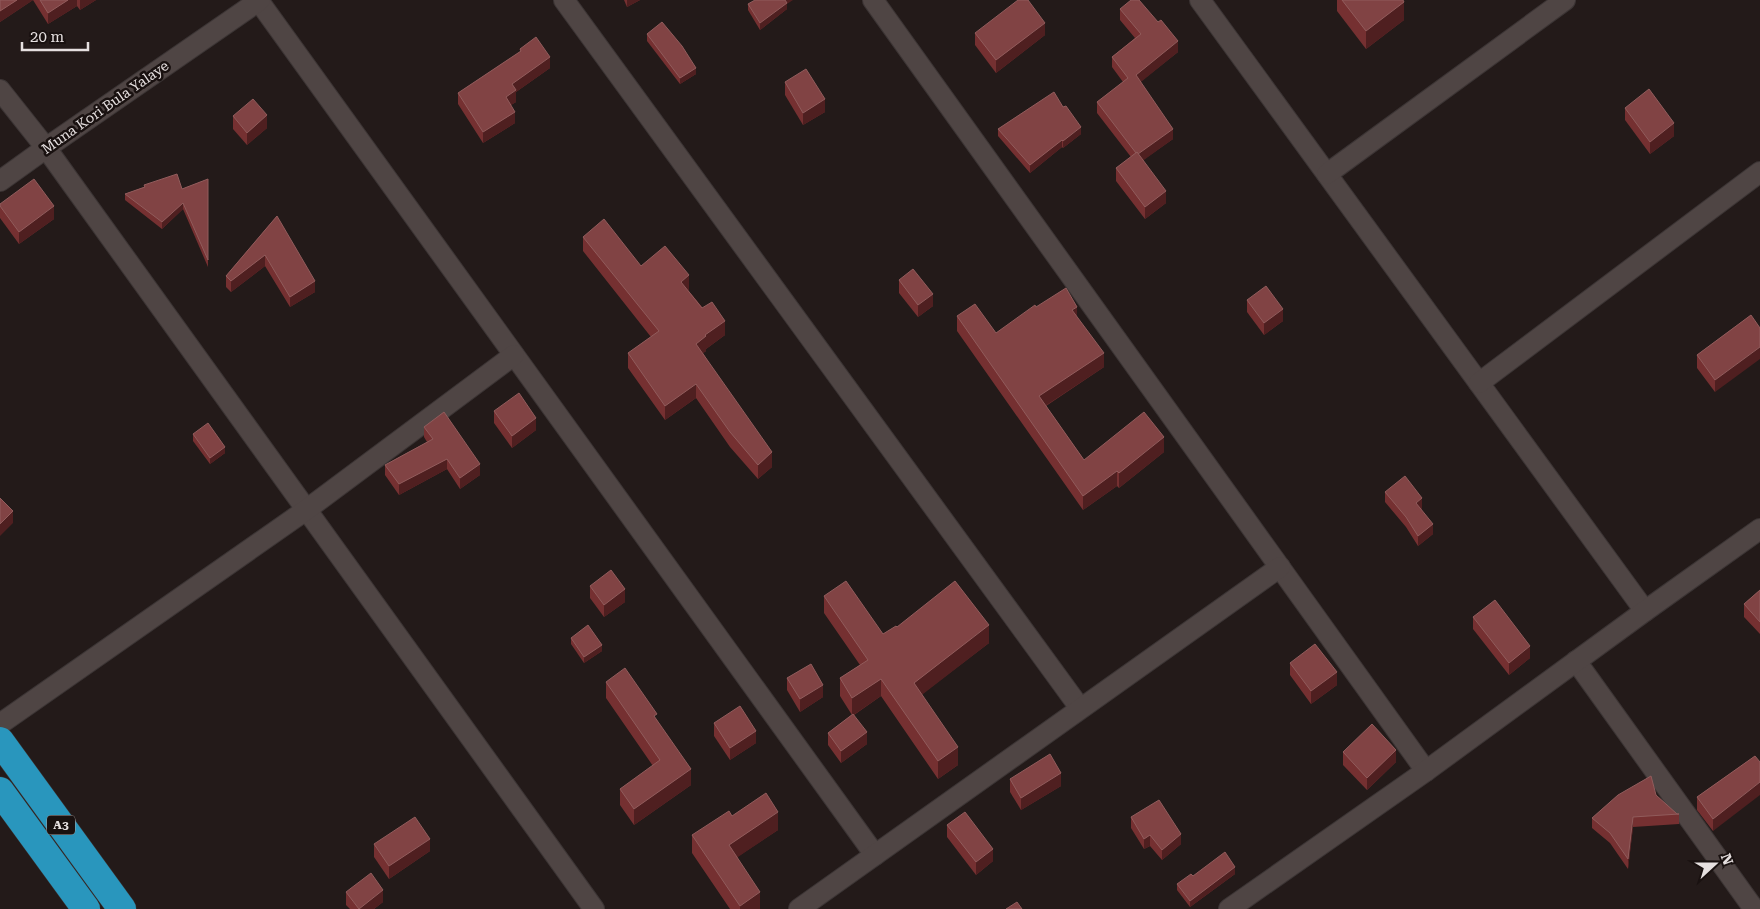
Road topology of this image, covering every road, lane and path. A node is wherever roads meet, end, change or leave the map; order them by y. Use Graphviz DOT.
graph roads {
  1 [pos="259,0"];
  2 [pos="564,0"];
  3 [pos="873,0"];
  4 [pos="1200,0"];
  5 [pos="1554,3"];
  6 [pos="0,90"];
  7 [pos="46,148"];
  8 [pos="1760,172"];
  9 [pos="1326,174"];
  10 [pos="0,181"];
  11 [pos="514,355"];
  12 [pos="1479,383"];
  13 [pos="306,510"];
  14 [pos="1760,530"];
  15 [pos="1280,567"];
  16 [pos="1645,610"];
  17 [pos="1576,661"];
  18 [pos="1080,708"];
  19 [pos="0,724"];
  20 [pos="0,741"];
  21 [pos="1426,770"];
  22 [pos="0,791"];
  23 [pos="875,855"];
  24 [pos="86,909"];
  25 [pos="122,909"];
  26 [pos="594,909"];
  27 [pos="798,909"];
  28 [pos="1229,909"];
  29 [pos="1754,909"];
  1 -- 7 [label="street, Muna Kori Bula Yalaye"];
  1 -- 11 [label="street"];
  2 -- 18 [label="street"];
  3 -- 15 [label="street"];
  4 -- 9 [label="street"];
  5 -- 9 [label="street"];
  6 -- 7 [label="street"];
  7 -- 10 [label="street, Muna Kori Bula Yalaye"];
  7 -- 13 [label="street"];
  8 -- 12 [label="street"];
  9 -- 12 [label="street"];
  11 -- 13 [label="street"];
  11 -- 23 [label="street"];
  12 -- 16 [label="street"];
  13 -- 19 [label="street"];
  13 -- 26 [label="street"];
  14 -- 16 [label="street"];
  15 -- 18 [label="street"];
  15 -- 21 [label="street"];
  16 -- 17 [label="street"];
  17 -- 21 [label="street"];
  17 -- 29 [label="street"];
  18 -- 23 [label="street"];
  20 -- 25 [label="highway, A3"];
  21 -- 28 [label="street"];
  22 -- 24 [label="highway, A3"];
  23 -- 27 [label="street"];
}
